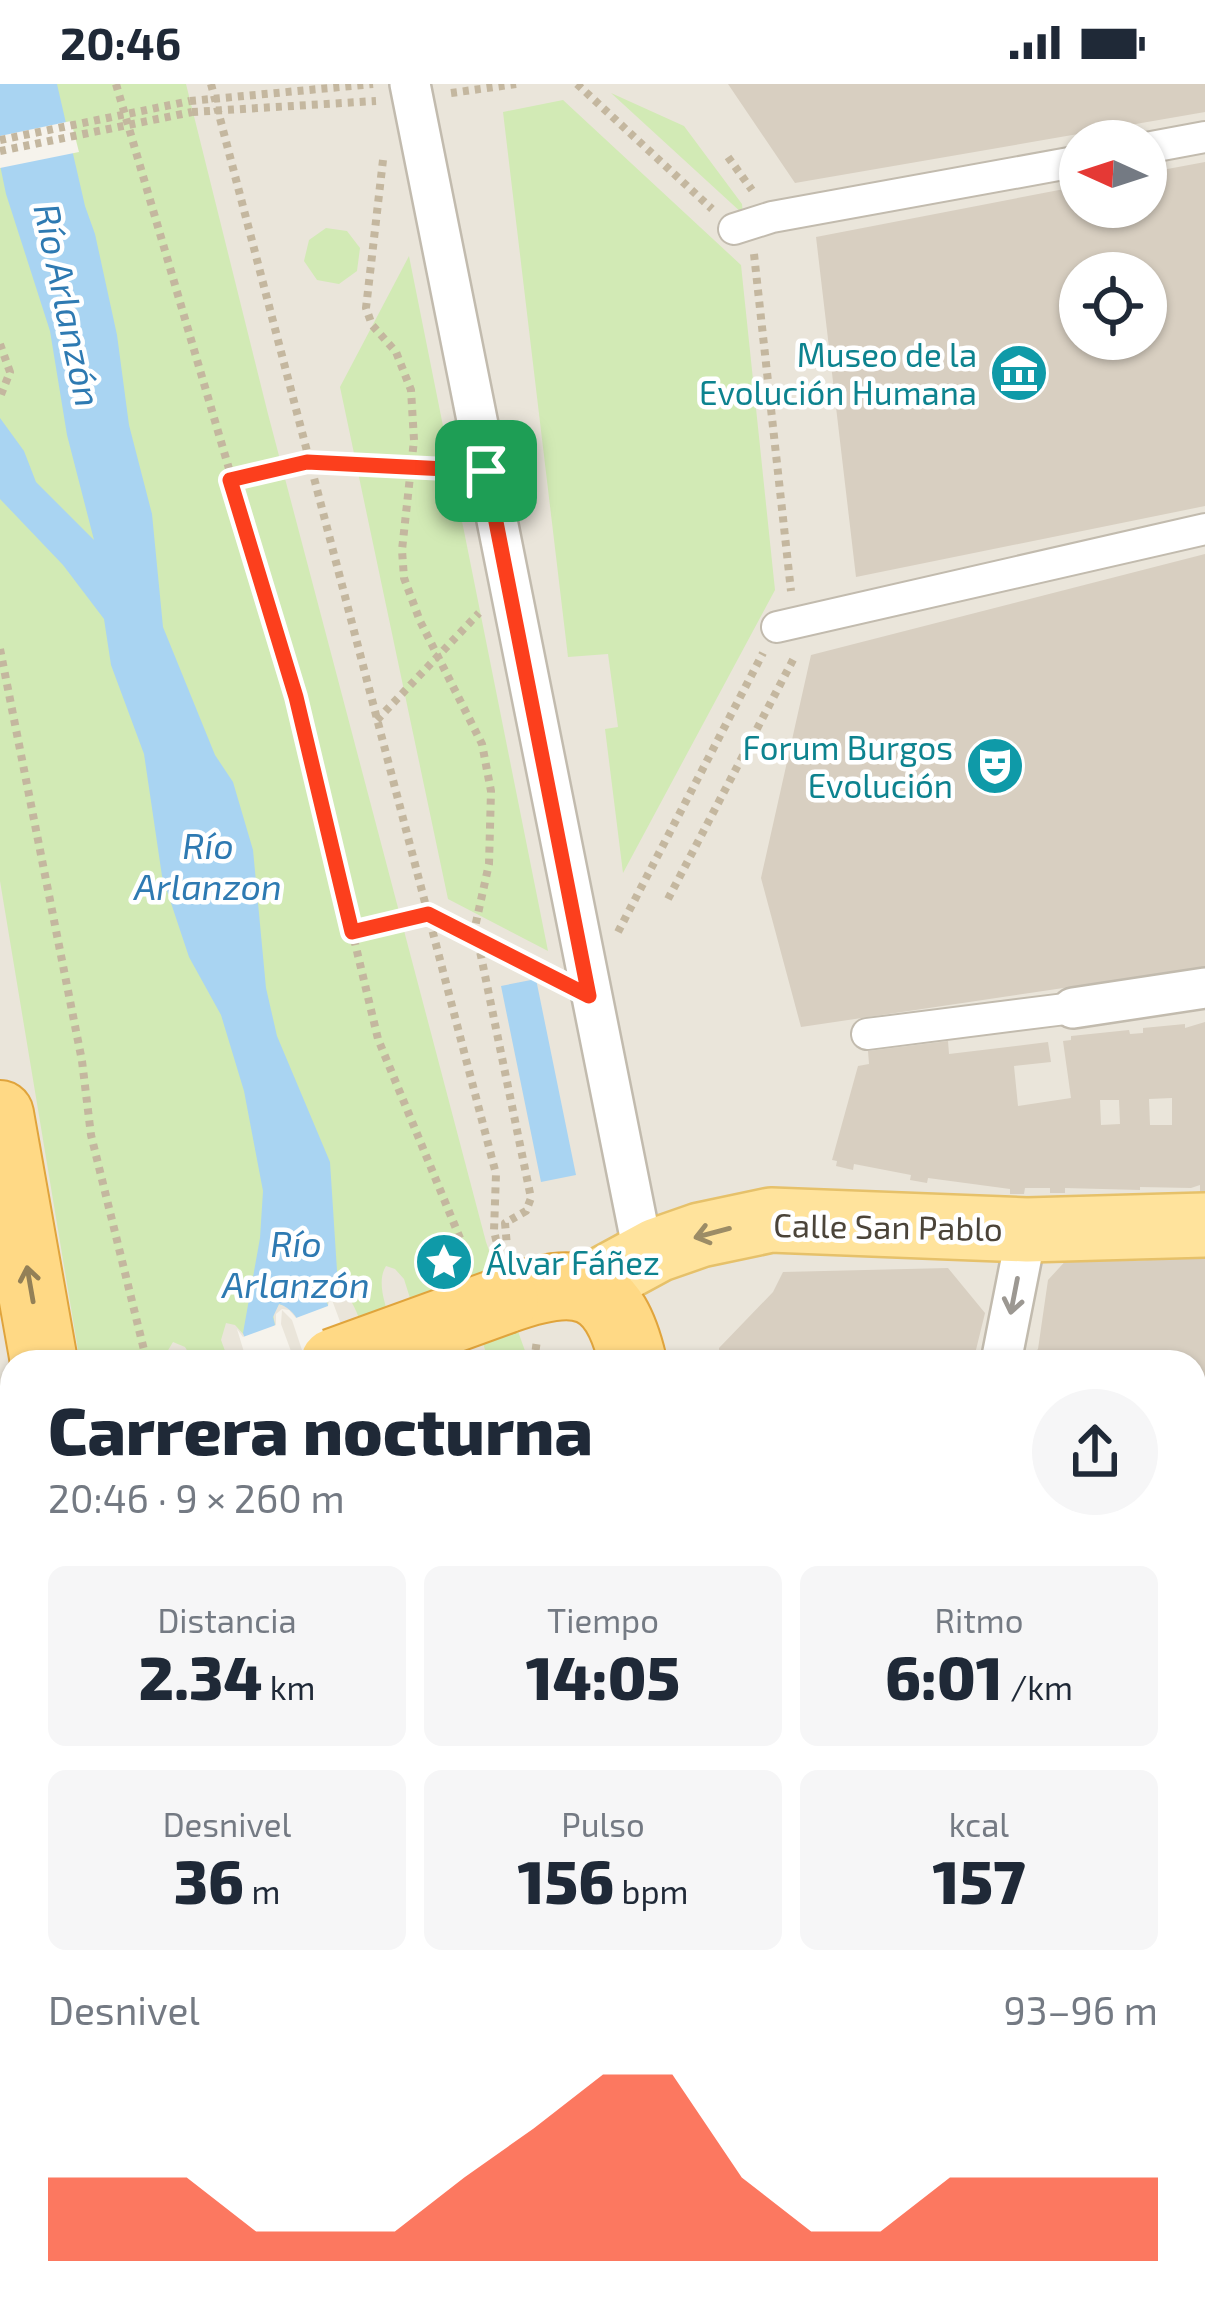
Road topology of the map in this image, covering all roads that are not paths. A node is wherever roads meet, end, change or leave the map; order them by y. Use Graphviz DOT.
graph roads {
  1 [pos="413,92"];
  2 [pos="1205,137"];
  3 [pos="1167,144"];
  4 [pos="1059,164"];
  5 [pos="734,229"];
  6 [pos="1205,529"];
  7 [pos="777,627"];
  8 [pos="1205,988"];
  9 [pos="1073,1008"];
  10 [pos="866,1034"];
  11 [pos="0,1114"];
  12 [pos="1205,1225"];
  13 [pos="1027,1230"];
  14 [pos="644,1257"];
  15 [pos="585,1289"];
  16 [pos="42,1350"];
  17 [pos="356,1350"];
  18 [pos="630,1350"];
  19 [pos="1003,1350"];
  1 -- 14 [label="street"];
  2 -- 3 [label="street"];
  4 -- 5 [label="street"];
  6 -- 7 [label="street"];
  8 -- 9 [label="street"];
  9 -- 10 [label="street"];
  16 -- 11 [label="highway, one-way"];
  12 -- 13 [label="main road, Calle San Pablo"];
  13 -- 14 [label="main road, Calle San Pablo, one-way"];
  13 -- 19 [label="street, one-way"];
  14 -- 15 [label="main road, Calle San Pablo"];
  15 -- 17 [label="highway, bridge"];
  15 -- 18 [label="highway"];
}
